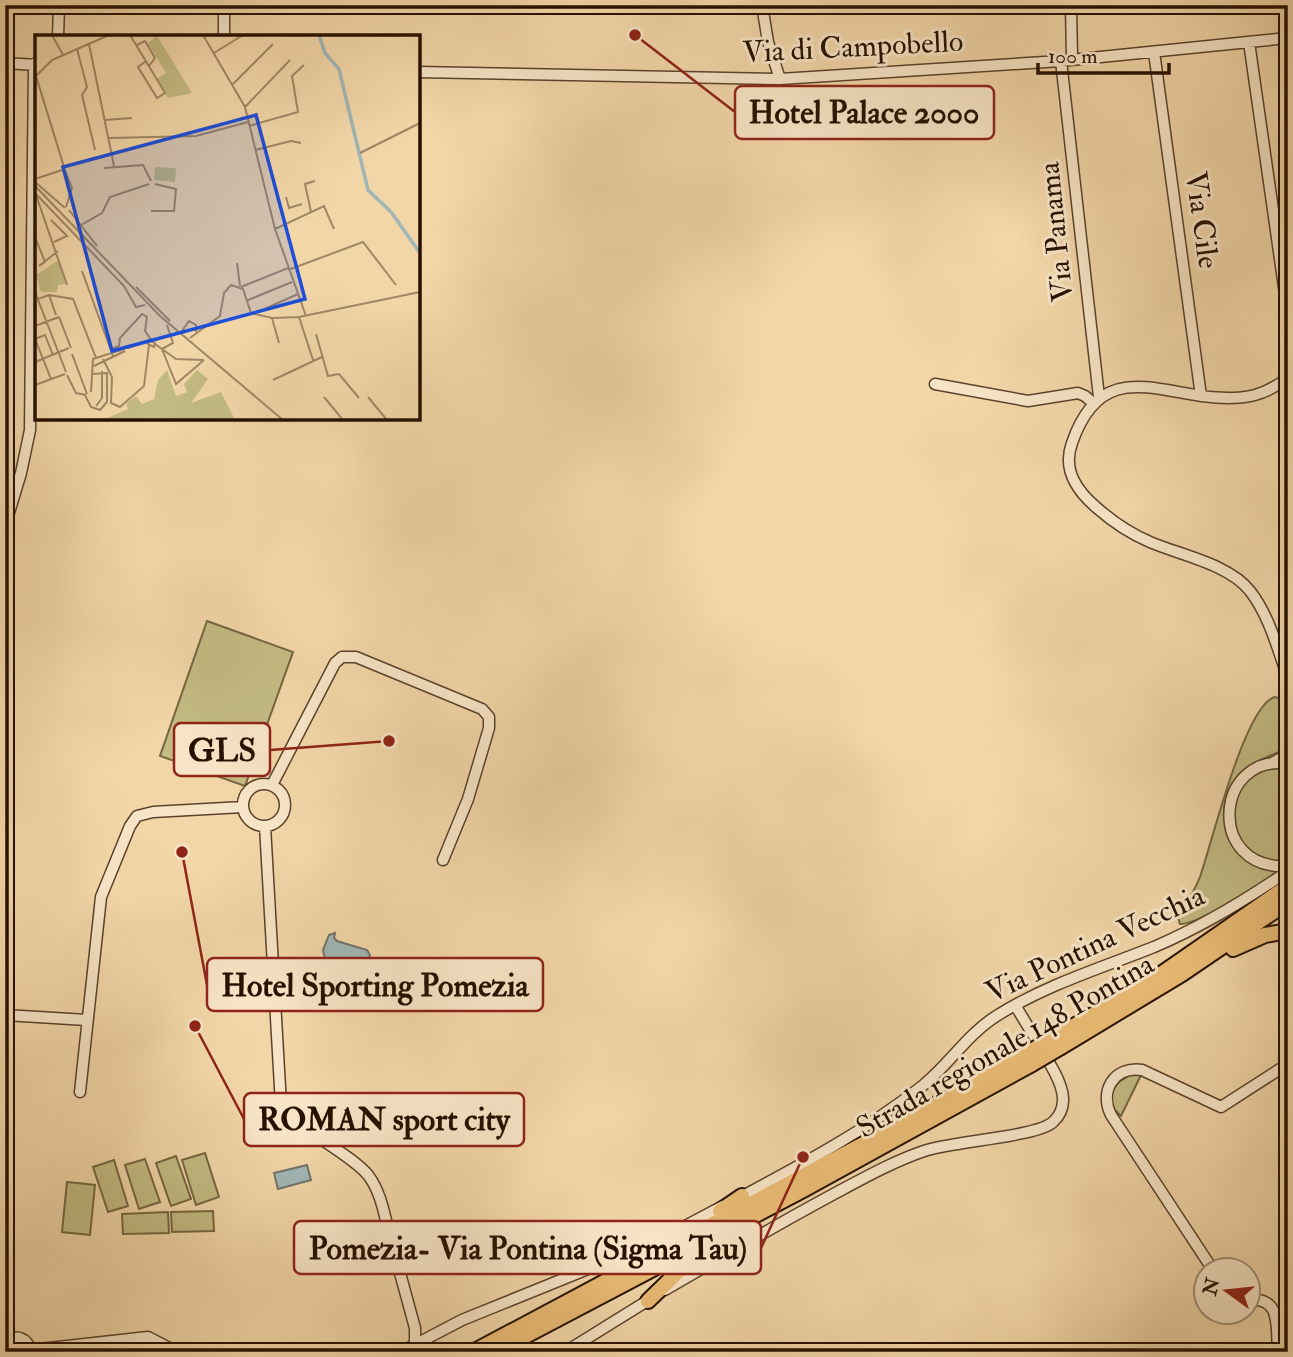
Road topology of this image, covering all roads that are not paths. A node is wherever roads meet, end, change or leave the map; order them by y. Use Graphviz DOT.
graph roads {
  1 [pos="59,5"];
  2 [pos="224,5"];
  3 [pos="762,5"];
  4 [pos="1070,5"];
  5 [pos="58,35"];
  6 [pos="224,35"];
  7 [pos="1288,38"];
  8 [pos="1249,42"];
  9 [pos="1154,52"];
  10 [pos="1067,60"];
  11 [pos="5,63"];
  12 [pos="35,64"];
  13 [pos="420,72"];
  14 [pos="780,79"];
  15 [pos="1288,314"];
  16 [pos="1288,378"];
  17 [pos="935,384"];
  18 [pos="1201,396"];
  19 [pos="1096,400"];
  20 [pos="5,526"];
  21 [pos="1288,678"];
  22 [pos="1288,754"];
  23 [pos="1271,763"];
  24 [pos="1288,764"];
  25 [pos="272,785"];
  26 [pos="243,807"];
  27 [pos="265,826"];
  28 [pos="443,860"];
  29 [pos="1288,866"];
  30 [pos="1288,871"];
  31 [pos="1288,886"];
  32 [pos="1288,902"];
  33 [pos="1288,931"];
  34 [pos="1155,991"];
  35 [pos="1015,1005"];
  36 [pos="5,1016"];
  37 [pos="87,1020"];
  38 [pos="1035,1038"];
  39 [pos="1057,1043"];
  40 [pos="1029,1059"];
  41 [pos="1050,1064"];
  42 [pos="1288,1068"];
  43 [pos="80,1092"];
  44 [pos="742,1196"];
  45 [pos="741,1223"];
  46 [pos="663,1249"];
  47 [pos="1204,1256"];
  48 [pos="1262,1300"];
  49 [pos="648,1301"];
  50 [pos="5,1341"];
  51 [pos="412,1348"];
  52 [pos="31,1351"];
  53 [pos="177,1352"];
  54 [pos="401,1352"];
  55 [pos="473,1352"];
  56 [pos="495,1352"];
  57 [pos="565,1352"];
  58 [pos="1278,1352"];
  1 -- 5 [label="street"];
  2 -- 6 [label="street"];
  3 -- 14 [label="street"];
  4 -- 10 [label="street, Via Panama"];
  7 -- 8 [label="street, Via di Campobello"];
  8 -- 9 [label="street, Via di Campobello"];
  8 -- 15 [label="street"];
  9 -- 10 [label="street, Via di Campobello"];
  9 -- 18 [label="street, Via Cile"];
  10 -- 14 [label="street, Via di Campobello"];
  10 -- 19 [label="street, Via Panama"];
  11 -- 12 [label="street"];
  12 -- 20 [label="street"];
  13 -- 14 [label="street, Via di Campobello"];
  16 -- 18 [label="street"];
  17 -- 19 [label="street"];
  18 -- 19 [label="street"];
  19 -- 21 [label="street"];
  22 -- 23 [label="street"];
  23 -- 24 [label="street"];
  23 -- 29 [label="street"];
  25 -- 26 [label="street"];
  25 -- 27 [label="street"];
  25 -- 28 [label="street"];
  26 -- 27 [label="street"];
  26 -- 37 [label="street"];
  27 -- 51 [label="street"];
  30 -- 35 [label="street, Via Pontina Vecchia"];
  31 -- 39 [label="highway, Strada regionale 148 Pontina"];
  32 -- 34 [label="highway, Strada regionale 148 Pontina"];
  33 -- 34 [label="highway"];
  34 -- 39 [label="highway, Strada regionale 148 Pontina"];
  35 -- 38 [label="street"];
  35 -- 44 [label="street, Via Pontina Vecchia"];
  36 -- 37 [label="street"];
  37 -- 43 [label="street"];
  39 -- 40 [label="highway, Strada regionale 148 Pontina, bridge"];
  40 -- 45 [label="highway, Strada regionale 148 Pontina"];
  40 -- 46 [label="highway"];
  41 -- 49 [label="street"];
  42 -- 47 [label="street"];
  44 -- 46 [label="highway"];
  44 -- 51 [label="street, Via Pontina Vecchia"];
  45 -- 49 [label="highway"];
  45 -- 56 [label="highway"];
  46 -- 55 [label="highway"];
  48 -- 58 [label="street"];
  49 -- 57 [label="street"];
  50 -- 52 [label="street"];
  51 -- 54 [label="street"];
  52 -- 53 [label="street"];
}
